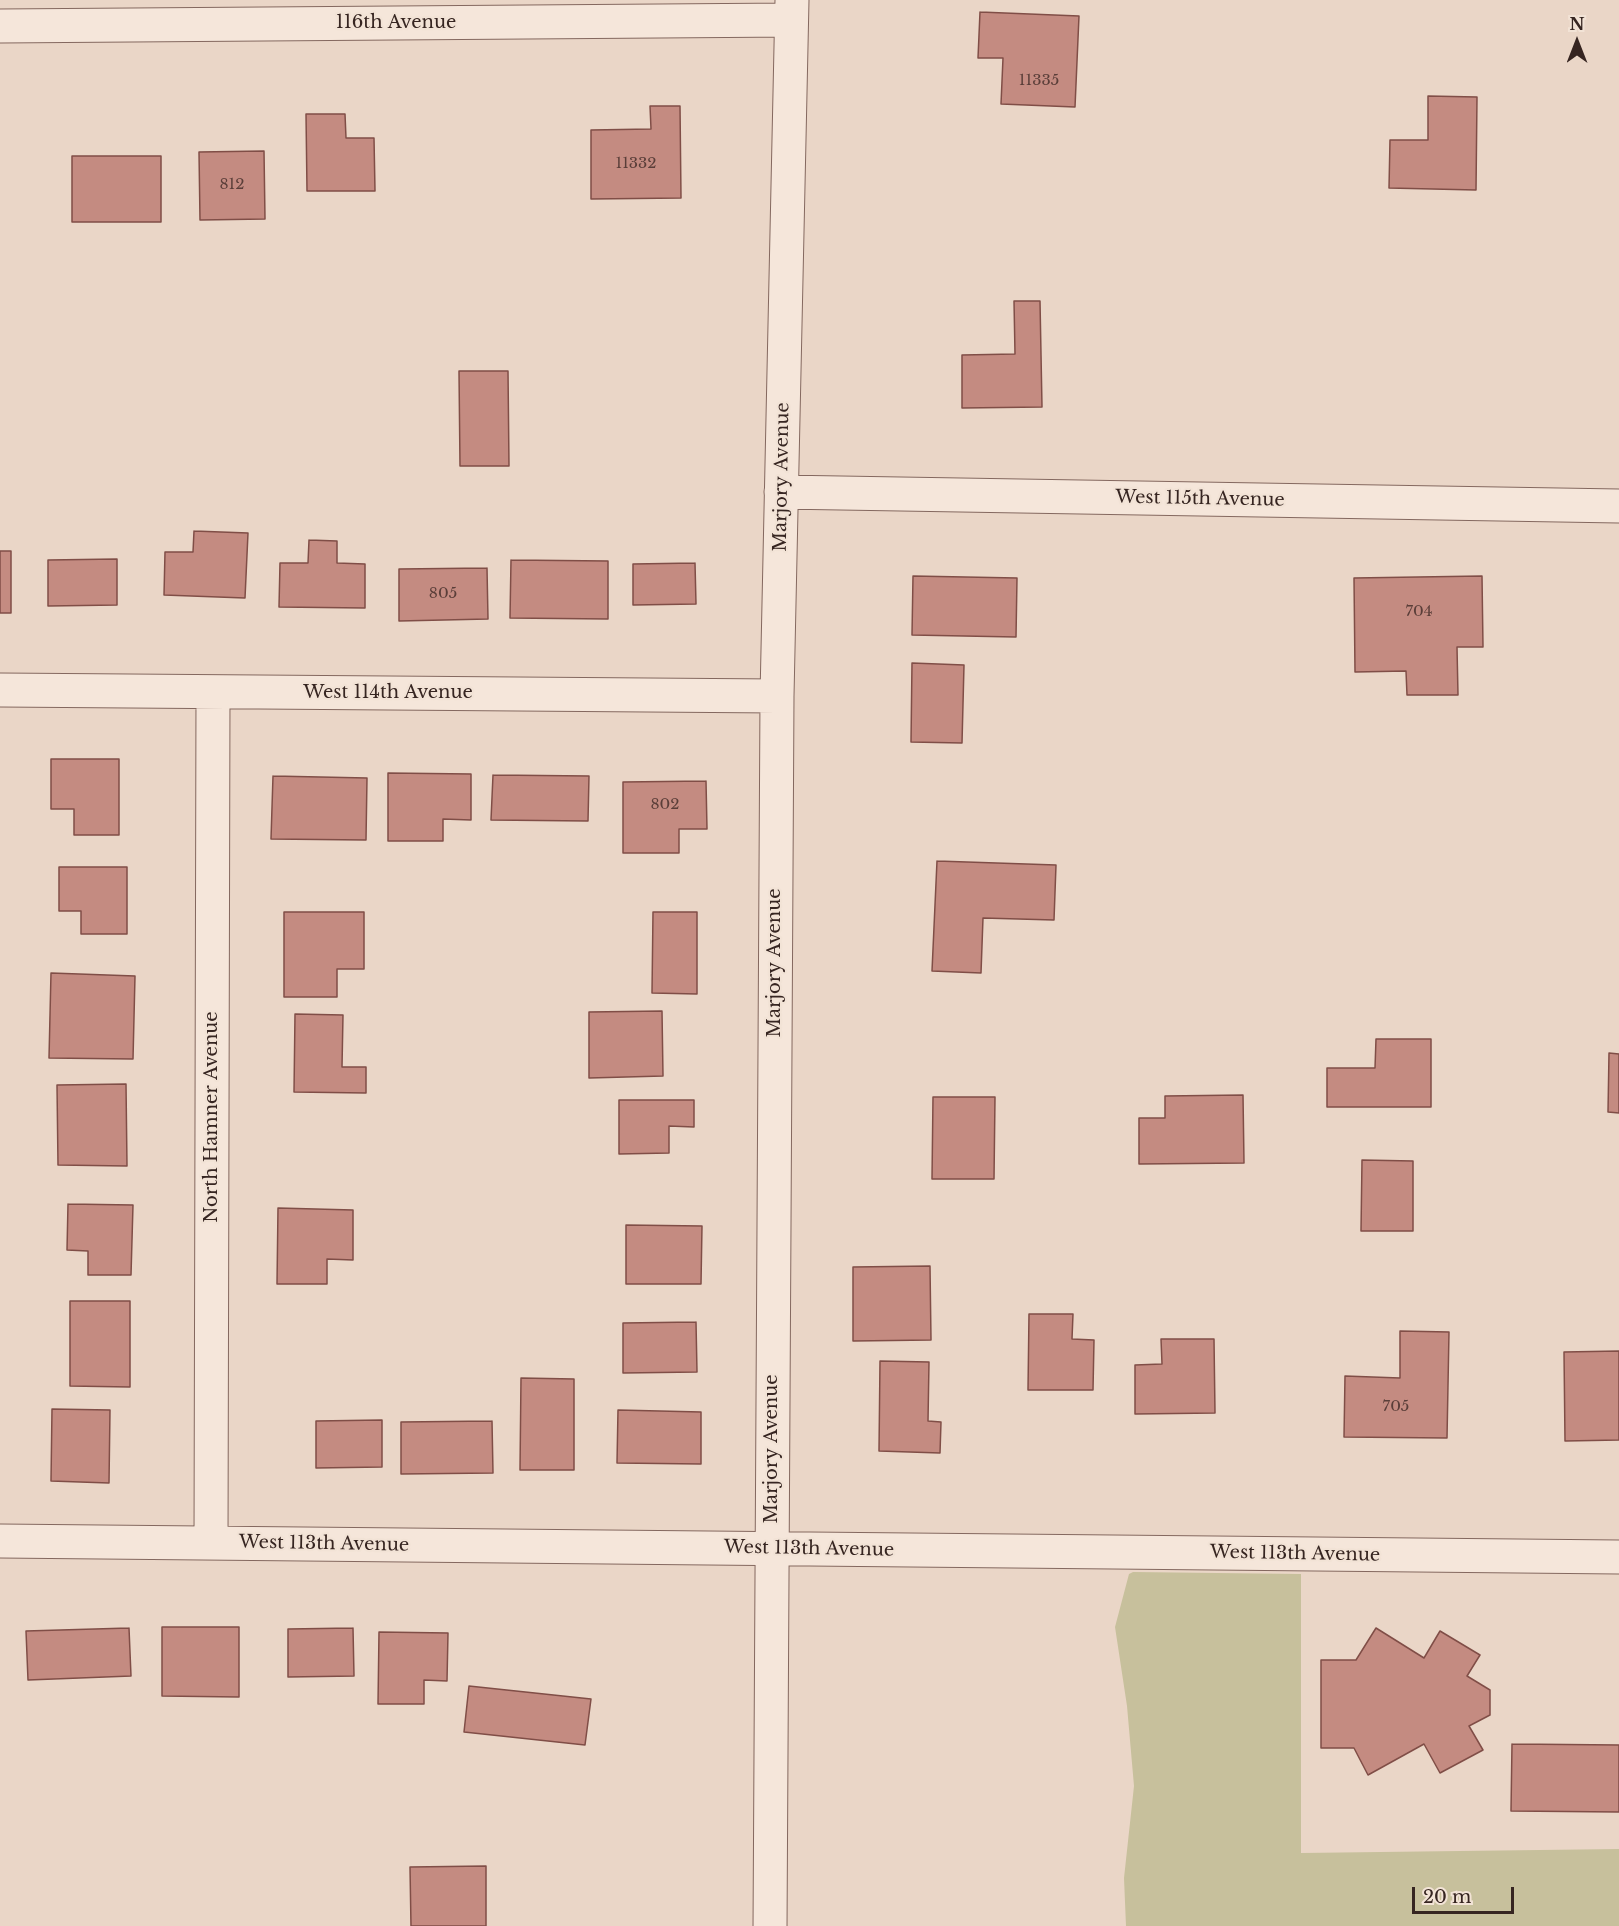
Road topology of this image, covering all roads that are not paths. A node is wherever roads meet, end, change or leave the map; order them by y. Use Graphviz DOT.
graph roads {
  1 [pos="792,10"];
  2 [pos="0,26"];
  3 [pos="781,492"];
  4 [pos="1619,506"];
  5 [pos="0,690"];
  6 [pos="213,692"];
  7 [pos="777,696"];
  8 [pos="0,1540"];
  9 [pos="211,1543"];
  10 [pos="772,1549"];
  11 [pos="1619,1557"];
  12 [pos="770,1926"];
  1 -- 2 [label="street, 116th Avenue"];
  1 -- 3 [label="street, Marjory Avenue"];
  3 -- 4 [label="street, West 115th Avenue"];
  3 -- 7 [label="street, Marjory Avenue"];
  5 -- 6 [label="street, West 114th Avenue"];
  6 -- 7 [label="street, West 114th Avenue"];
  6 -- 9 [label="street, North Hamner Avenue"];
  7 -- 10 [label="street, Marjory Avenue"];
  8 -- 9 [label="street, West 113th Avenue"];
  9 -- 10 [label="street, West 113th Avenue"];
  10 -- 11 [label="street, West 113th Avenue"];
  10 -- 12 [label="street, Marjory Avenue"];
}
